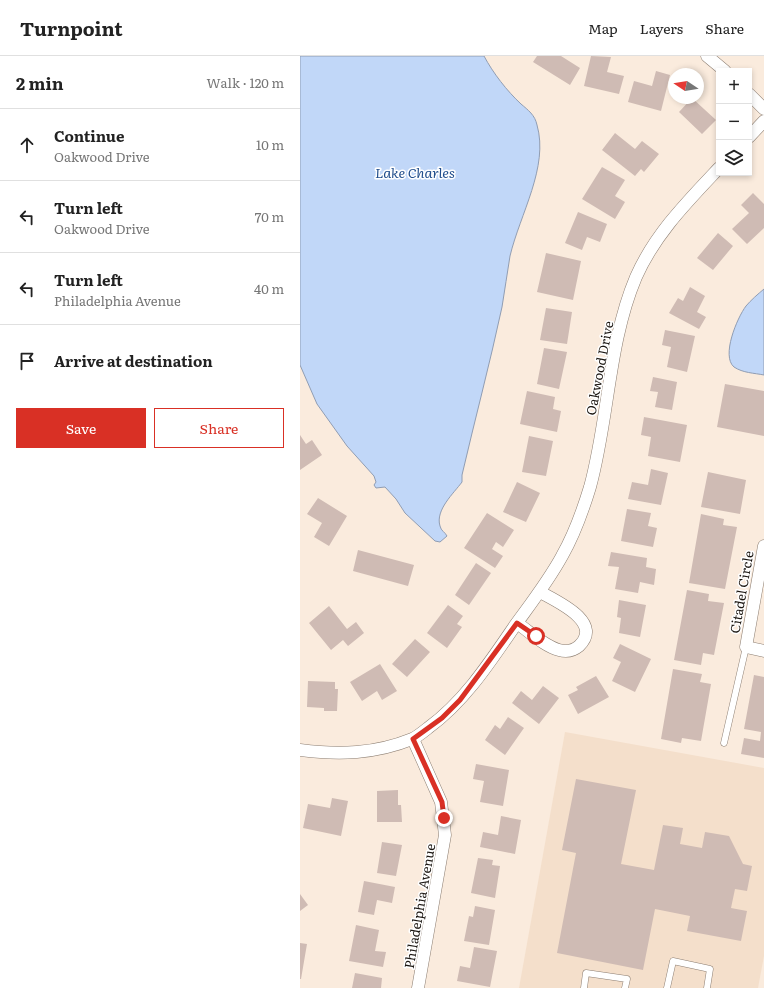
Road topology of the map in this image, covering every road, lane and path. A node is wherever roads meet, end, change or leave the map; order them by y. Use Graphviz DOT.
graph roads {
  1 [pos="707,56"];
  2 [pos="721,68"];
  3 [pos="752,97"];
  4 [pos="764,109"];
  5 [pos="764,122"];
  6 [pos="752,134"];
  7 [pos="716,171"];
  8 [pos="764,546"];
  9 [pos="540,592"];
  10 [pos="517,623"];
  11 [pos="746,647"];
  12 [pos="764,651"];
  13 [pos="413,739"];
  14 [pos="724,743"];
  15 [pos="300,750"];
  16 [pos="418,988"];
  17 [pos="584,988"];
  18 [pos="625,988"];
  19 [pos="668,988"];
  20 [pos="707,988"];
  1 -- 2 [label="street"];
  3 -- 4 [label="street"];
  5 -- 6 [label="street"];
  7 -- 9 [label="street, Oakwood Drive"];
  8 -- 11 [label="street, Citadel Circle"];
  9 -- 10 [label="street, Oakwood Drive"];
  9 -- 10 [label="street"];
  10 -- 13 [label="street, Oakwood Drive"];
  11 -- 12 [label="street, Citadel Circle"];
  11 -- 14 [label="lane"];
  13 -- 15 [label="street, Oakwood Drive"];
  13 -- 16 [label="street, Philadelphia Avenue"];
  17 -- 18 [label="lane"];
  19 -- 20 [label="lane"];
}
